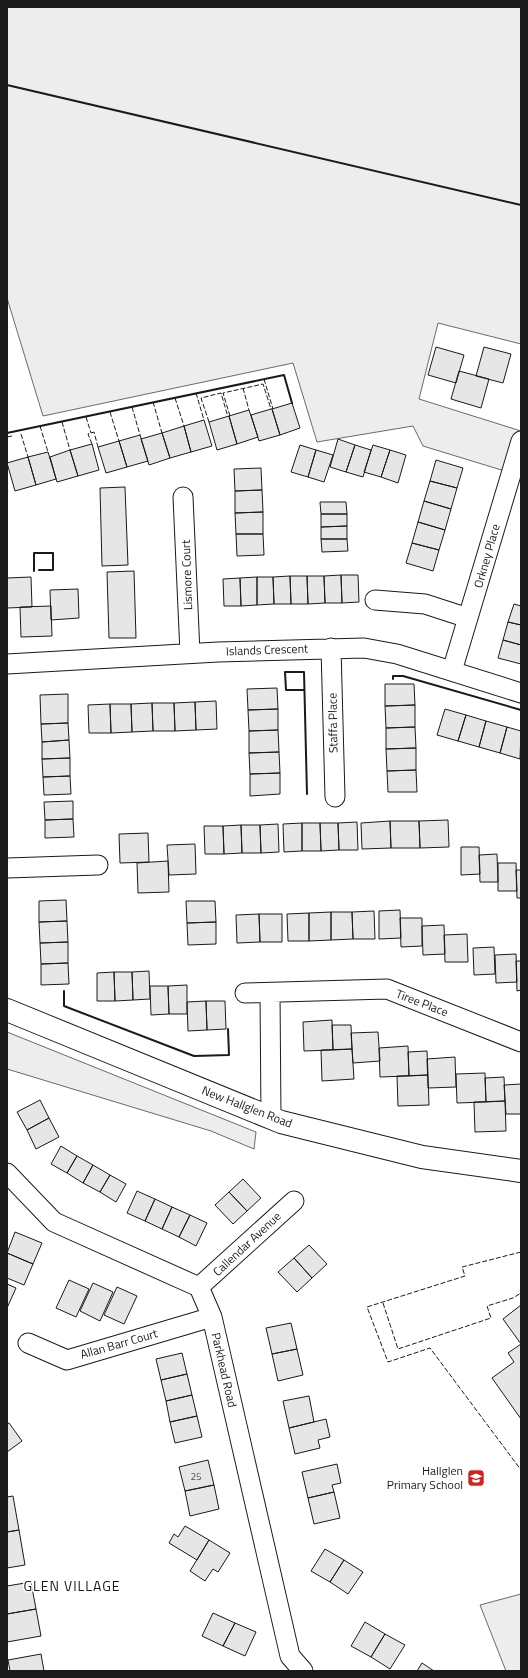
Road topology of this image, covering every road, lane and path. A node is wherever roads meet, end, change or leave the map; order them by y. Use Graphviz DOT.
graph roads {
  1 [pos="521,441"];
  2 [pos="183,497"];
  3 [pos="375,600"];
  4 [pos="468,618"];
  5 [pos="330,648"];
  6 [pos="190,653"];
  7 [pos="7,664"];
  8 [pos="452,671"];
  9 [pos="521,693"];
  10 [pos="335,797"];
  11 [pos="98,865"];
  12 [pos="7,868"];
  13 [pos="245,993"];
  14 [pos="270,993"];
  15 [pos="7,1010"];
  16 [pos="521,1042"];
  17 [pos="271,1118"];
  18 [pos="521,1171"];
  19 [pos="7,1173"];
  20 [pos="294,1201"];
  21 [pos="199,1287"];
  22 [pos="212,1317"];
  23 [pos="28,1343"];
  24 [pos="304,1671"];
  1 -- 4 [label="street, Orkney Place"];
  2 -- 6 [label="street, Lismore Court"];
  3 -- 4 [label="street"];
  4 -- 8 [label="street, Orkney Place"];
  5 -- 6 [label="street, Islands Crescent"];
  5 -- 8 [label="street, Islands Crescent"];
  5 -- 10 [label="street, Staffa Place"];
  6 -- 7 [label="street, Islands Crescent"];
  8 -- 9 [label="street, Islands Crescent"];
  11 -- 12 [label="street"];
  13 -- 14 [label="street, Tiree Place"];
  14 -- 16 [label="street, Tiree Place"];
  14 -- 17 [label="street"];
  15 -- 17 [label="street, New Hallglen Road"];
  17 -- 18 [label="street, New Hallglen Road"];
  19 -- 21 [label="street"];
  20 -- 21 [label="street, Callendar Avenue"];
  21 -- 22 [label="street, Parkhead Road"];
  22 -- 23 [label="street, Allan Barr Court"];
  22 -- 24 [label="street, Parkhead Road"];
}
